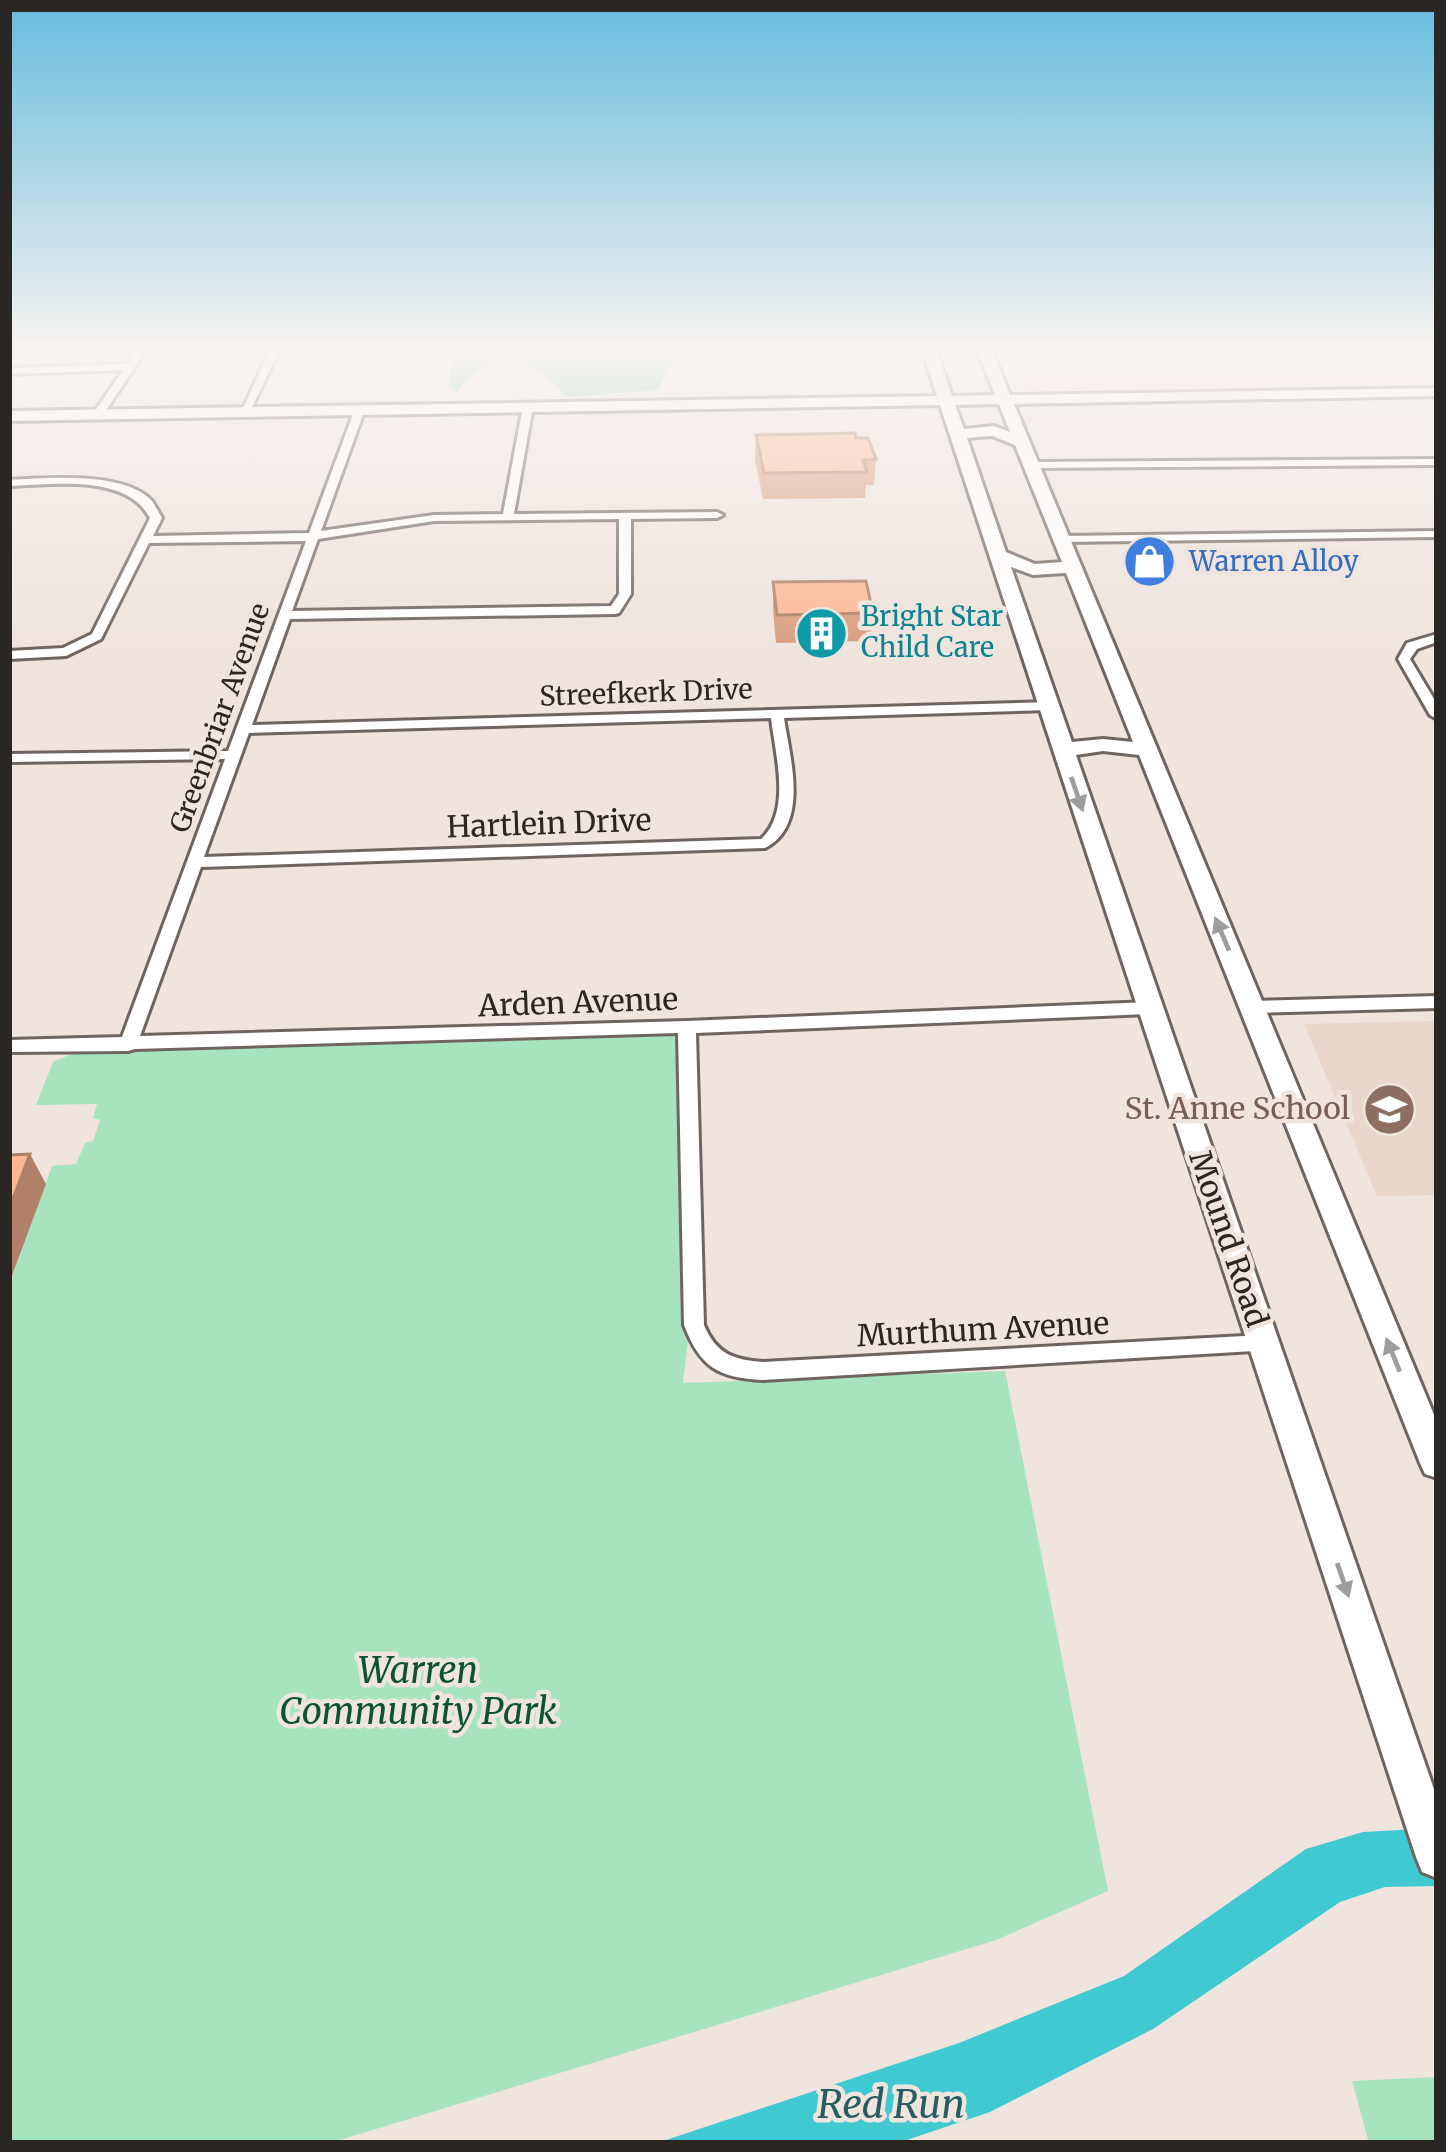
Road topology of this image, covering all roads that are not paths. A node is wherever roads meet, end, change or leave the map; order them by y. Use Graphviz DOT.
graph roads {
  1 [pos="346,449"];
  2 [pos="520,449"];
  3 [pos="963,449"];
  4 [pos="1024,449"];
  5 [pos="1437,462"];
  6 [pos="1031,465"];
  7 [pos="9,483"];
  8 [pos="717,514"];
  9 [pos="508,517"];
  10 [pos="625,517"];
  11 [pos="315,535"];
  12 [pos="1437,535"];
  13 [pos="1062,539"];
  14 [pos="146,540"];
  15 [pos="999,555"];
  16 [pos="1073,567"];
  17 [pos="286,615"];
  18 [pos="1437,638"];
  19 [pos="9,655"];
  20 [pos="1049,706"];
  21 [pos="777,713"];
  22 [pos="1437,715"];
  23 [pos="245,729"];
  24 [pos="1146,750"];
  25 [pos="1061,751"];
  26 [pos="235,755"];
  27 [pos="9,758"];
  28 [pos="197,862"];
  29 [pos="1437,1002"];
  30 [pos="1252,1007"];
  31 [pos="1149,1008"];
  32 [pos="687,1027"];
  33 [pos="128,1045"];
  34 [pos="9,1046"];
  35 [pos="1263,1344"];
  36 [pos="1437,1463"];
  37 [pos="1437,1857"];
  1 -- 11 [label="street, Greenbriar Avenue"];
  2 -- 9 [label="street"];
  3 -- 15 [label="main road, Mound Road"];
  4 -- 6 [label="main road"];
  5 -- 6 [label="street"];
  6 -- 13 [label="main road"];
  7 -- 14 [label="street"];
  8 -- 10 [label="street"];
  9 -- 10 [label="street"];
  9 -- 11 [label="street"];
  10 -- 17 [label="street"];
  11 -- 14 [label="street"];
  11 -- 17 [label="street, Greenbriar Avenue"];
  12 -- 13 [label="street"];
  13 -- 16 [label="main road"];
  14 -- 19 [label="street"];
  15 -- 16 [label="main road"];
  15 -- 20 [label="main road, Mound Road"];
  16 -- 24 [label="main road"];
  17 -- 23 [label="street, Greenbriar Avenue"];
  18 -- 22 [label="street"];
  20 -- 21 [label="street, Streefkerk Drive"];
  20 -- 25 [label="main road, Mound Road"];
  21 -- 23 [label="street, Streefkerk Drive"];
  21 -- 28 [label="street, Hartlein Drive"];
  23 -- 26 [label="street, Greenbriar Avenue"];
  24 -- 25 [label="main road"];
  30 -- 24 [label="main road, one-way"];
  25 -- 31 [label="main road, Mound Road, one-way"];
  26 -- 27 [label="street"];
  26 -- 28 [label="street, Greenbriar Avenue"];
  28 -- 33 [label="street, Greenbriar Avenue"];
  29 -- 30 [label="street"];
  36 -- 30 [label="main road, one-way"];
  31 -- 32 [label="street, Arden Avenue"];
  31 -- 35 [label="main road, Mound Road"];
  32 -- 33 [label="street, Arden Avenue"];
  32 -- 35 [label="street, Murthum Avenue"];
  33 -- 34 [label="street, Arden Avenue"];
  35 -- 37 [label="main road, Mound Road, one-way"];
}
